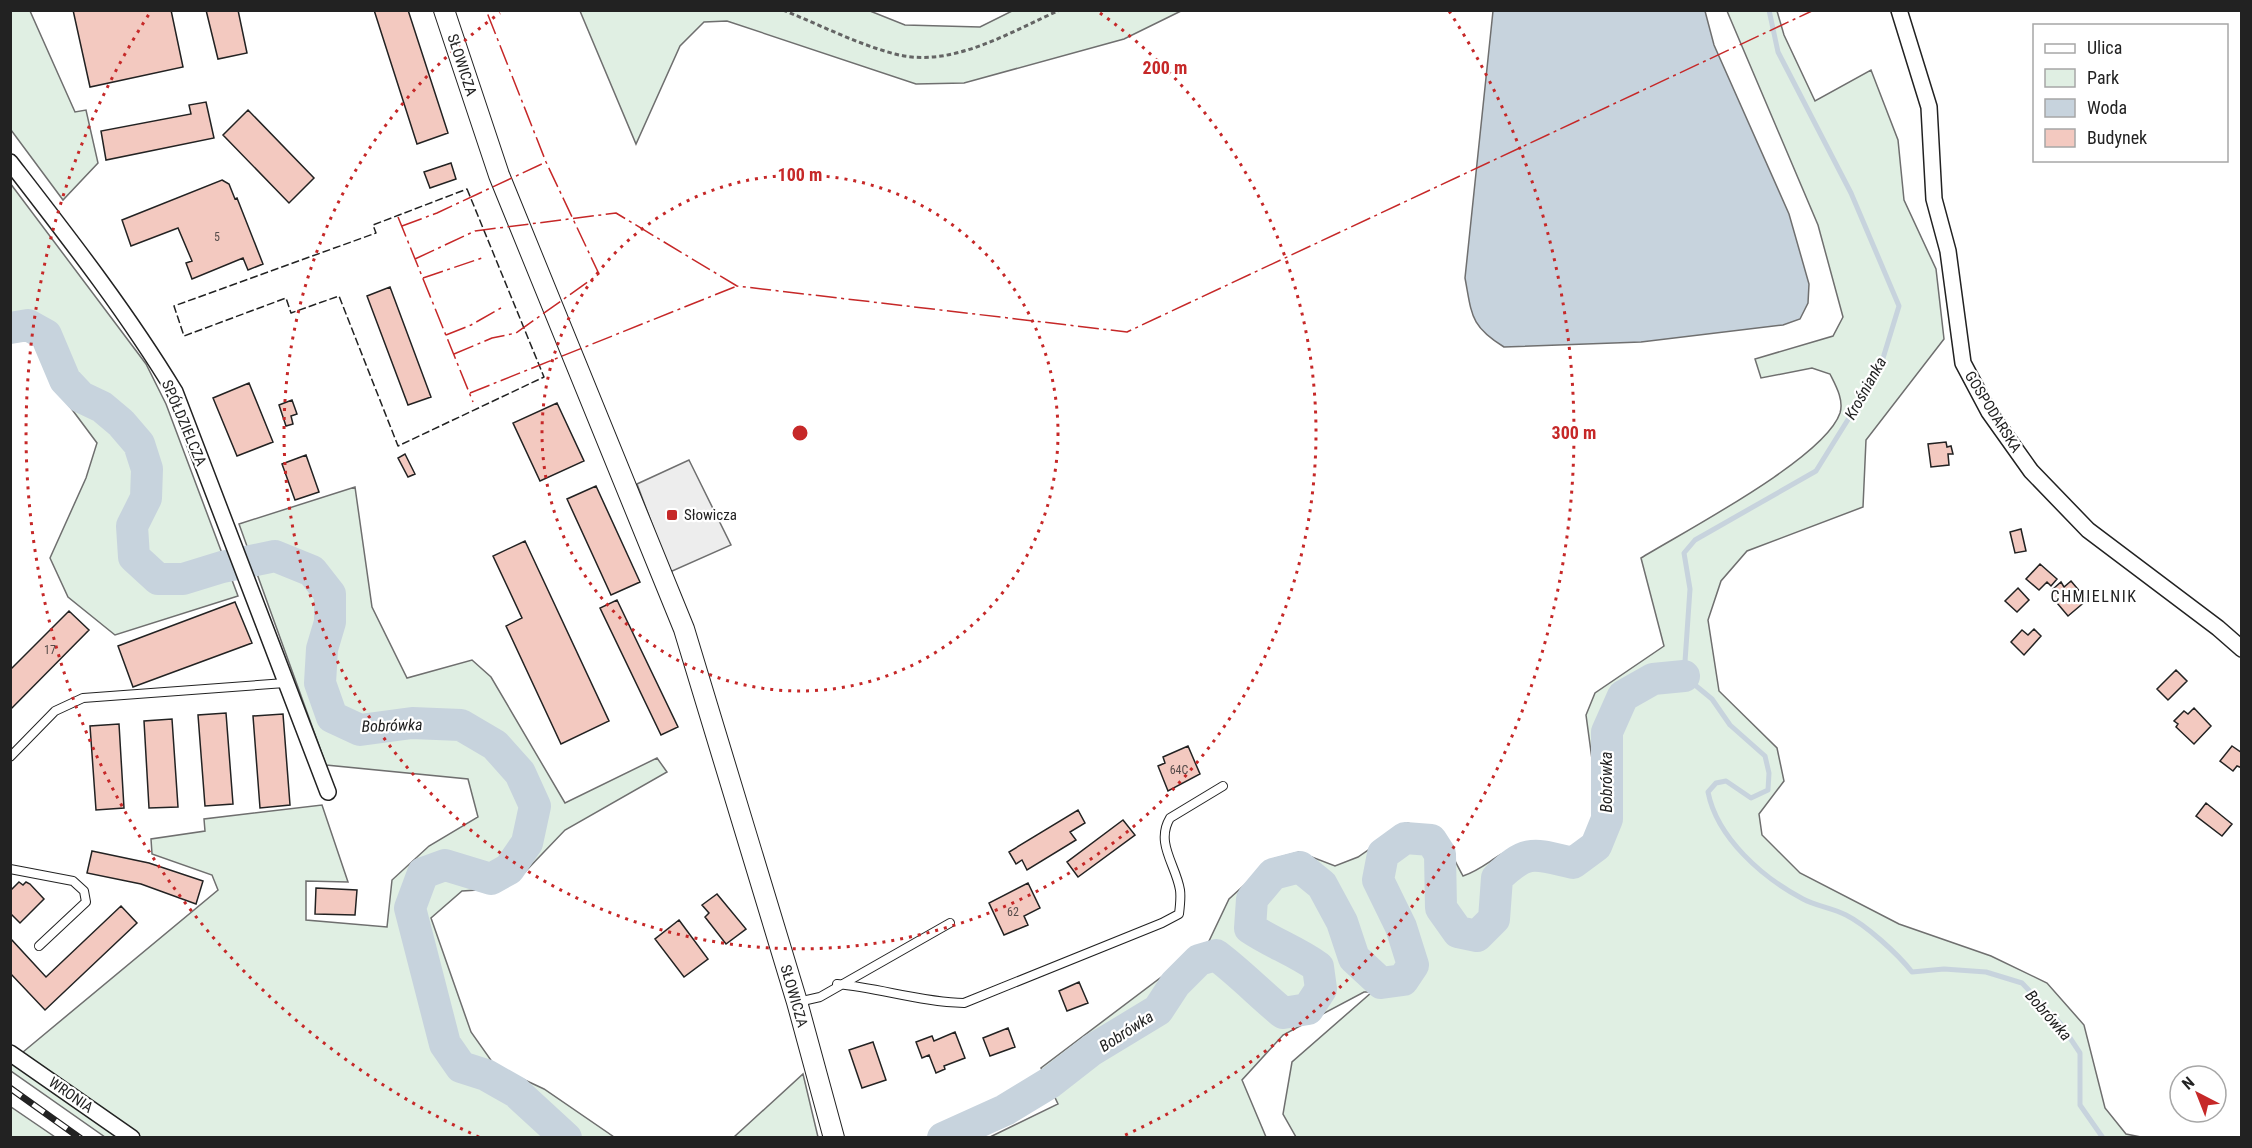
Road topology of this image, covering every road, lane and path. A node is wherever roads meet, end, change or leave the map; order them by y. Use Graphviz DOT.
graph roads {
  1 [pos="444,10"];
  2 [pos="783,10"];
  3 [pos="1060,10"];
  4 [pos="1899,10"];
  5 [pos="10,162"];
  6 [pos="2241,648"];
  7 [pos="285,683"];
  8 [pos="10,757"];
  9 [pos="1223,786"];
  10 [pos="328,792"];
  11 [pos="10,870"];
  12 [pos="950,923"];
  13 [pos="39,946"];
  14 [pos="837,984"];
  15 [pos="797,1002"];
  16 [pos="10,1053"];
  17 [pos="132,1137"];
  18 [pos="834,1137"];
  1 -- 15 [label="street, SŁOWICZA"];
  2 -- 3 [label="path"];
  4 -- 6 [label="street, GOSPODARSKA"];
  5 -- 7 [label="street, SPÓŁDZIELCZA"];
  7 -- 8 [label="lane"];
  7 -- 10 [label="street, SPÓŁDZIELCZA"];
  9 -- 14 [label="lane"];
  11 -- 13 [label="lane"];
  12 -- 14 [label="lane"];
  14 -- 15 [label="lane"];
  15 -- 18 [label="street, SŁOWICZA"];
  16 -- 17 [label="street, WRONIA"];
}
